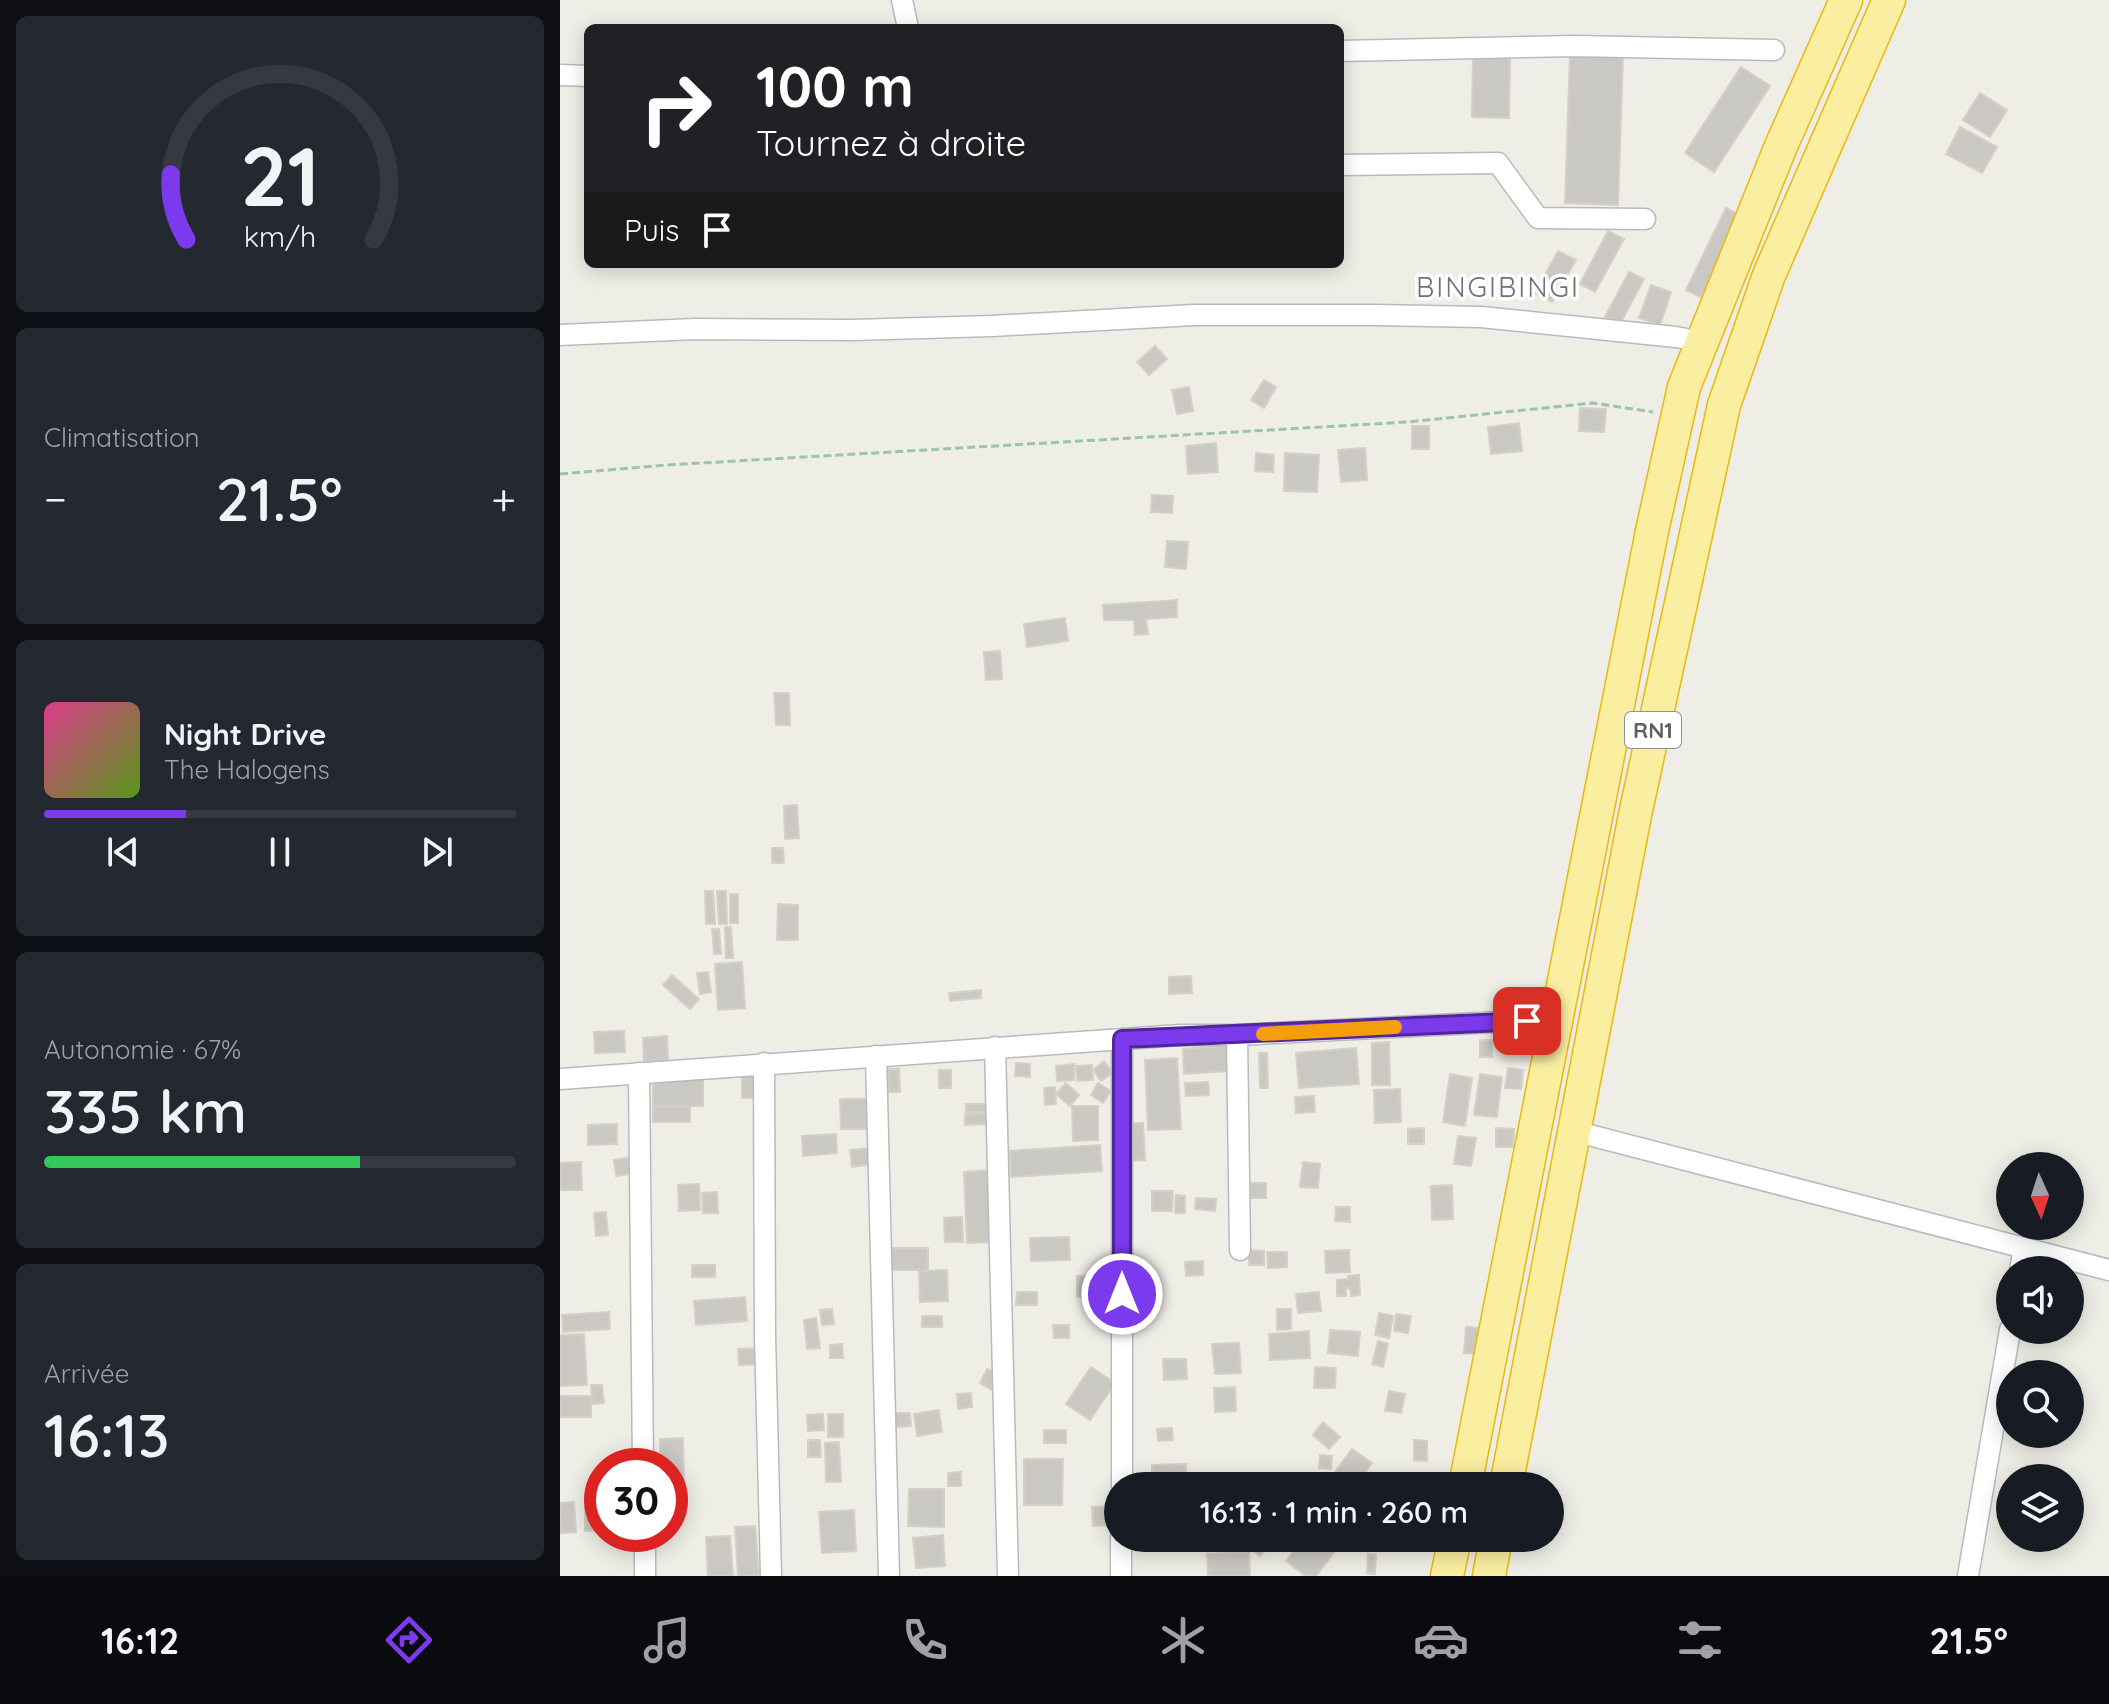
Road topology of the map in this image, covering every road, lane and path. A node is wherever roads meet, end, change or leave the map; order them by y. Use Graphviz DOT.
graph roads {
  1 [pos="902,0"];
  2 [pos="1846,0"];
  3 [pos="1889,0"];
  4 [pos="907,24"];
  5 [pos="1774,50"];
  6 [pos="1344,51"];
  7 [pos="560,75"];
  8 [pos="584,76"];
  9 [pos="1344,165"];
  10 [pos="1645,219"];
  11 [pos="560,335"];
  12 [pos="1702,342"];
  13 [pos="1677,416"];
  14 [pos="560,474"];
  15 [pos="1558,1019"];
  16 [pos="1237,1035"];
  17 [pos="1122,1039"];
  18 [pos="995,1047"];
  19 [pos="876,1056"];
  20 [pos="764,1063"];
  21 [pos="639,1073"];
  22 [pos="560,1079"];
  23 [pos="1574,1131"];
  24 [pos="2024,1248"];
  25 [pos="1240,1250"];
  26 [pos="2023,1256"];
  27 [pos="2109,1270"];
  28 [pos="2008,1344"];
  29 [pos="643,1448"];
  30 [pos="1122,1472"];
  31 [pos="1468,1472"];
  32 [pos="1509,1472"];
  33 [pos="645,1552"];
  34 [pos="1121,1552"];
  35 [pos="1452,1552"];
  36 [pos="1493,1552"];
  37 [pos="645,1576"];
  38 [pos="771,1576"];
  39 [pos="889,1576"];
  40 [pos="1008,1576"];
  41 [pos="1121,1576"];
  42 [pos="1447,1576"];
  43 [pos="1489,1576"];
  44 [pos="1968,1576"];
  1 -- 4 [label="street"];
  2 -- 12 [label="highway, RN1"];
  3 -- 23 [label="highway, RN1"];
  5 -- 6 [label="street"];
  7 -- 8 [label="street"];
  9 -- 10 [label="street"];
  11 -- 12 [label="street"];
  12 -- 13 [label="highway, RN1"];
  13 -- 14 [label="path"];
  13 -- 15 [label="highway, RN1"];
  15 -- 16 [label="street"];
  15 -- 31 [label="highway, RN1"];
  16 -- 17 [label="street"];
  16 -- 25 [label="street"];
  17 -- 18 [label="street"];
  17 -- 30 [label="street"];
  18 -- 19 [label="street"];
  18 -- 40 [label="street"];
  19 -- 20 [label="street"];
  19 -- 39 [label="street"];
  20 -- 21 [label="street"];
  20 -- 38 [label="street"];
  21 -- 22 [label="street"];
  21 -- 29 [label="street"];
  23 -- 24 [label="street"];
  23 -- 32 [label="highway, RN1"];
  24 -- 26 [label="street"];
  24 -- 27 [label="street"];
  28 -- 44 [label="street"];
  33 -- 37 [label="street"];
  34 -- 41 [label="street"];
  35 -- 42 [label="highway"];
  36 -- 43 [label="highway"];
}
